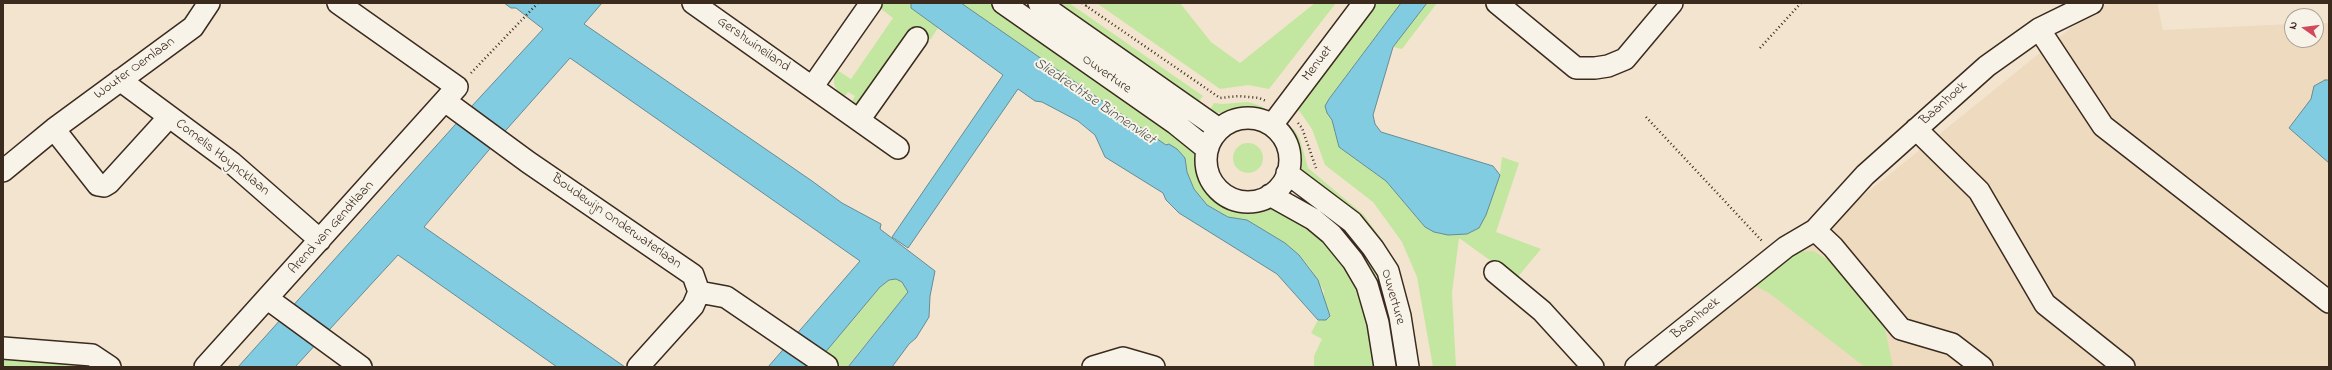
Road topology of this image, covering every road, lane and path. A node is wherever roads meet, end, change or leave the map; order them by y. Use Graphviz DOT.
graph roads {
  1 [pos="209,3"];
  2 [pos="338,3"];
  3 [pos="538,3"];
  4 [pos="693,3"];
  5 [pos="871,3"];
  6 [pos="1003,3"];
  7 [pos="1039,3"];
  8 [pos="1089,3"];
  9 [pos="1364,3"];
  10 [pos="1497,3"];
  11 [pos="1672,3"];
  12 [pos="1801,3"];
  13 [pos="2092,3"];
  14 [pos="1086,6"];
  15 [pos="2039,29"];
  16 [pos="917,38"];
  17 [pos="1760,48"];
  18 [pos="120,80"];
  19 [pos="813,86"];
  20 [pos="454,101"];
  21 [pos="169,117"];
  22 [pos="1646,118"];
  23 [pos="859,120"];
  24 [pos="1272,125"];
  25 [pos="54,129"];
  26 [pos="1219,129"];
  27 [pos="1916,129"];
  28 [pos="898,148"];
  29 [pos="1207,150"];
  30 [pos="3,171"];
  31 [pos="1287,173"];
  32 [pos="1270,195"];
  33 [pos="1815,230"];
  34 [pos="320,240"];
  35 [pos="1776,255"];
  36 [pos="1495,272"];
  37 [pos="699,292"];
  38 [pos="2329,302"];
  39 [pos="275,304"];
  40 [pos="3,348"];
  41 [pos="827,366"];
  42 [pos="110,367"];
  43 [pos="205,367"];
  44 [pos="361,367"];
  45 [pos="638,367"];
  46 [pos="1093,367"];
  47 [pos="1154,367"];
  48 [pos="1385,367"];
  49 [pos="1408,367"];
  50 [pos="1593,367"];
  51 [pos="1636,367"];
  52 [pos="1982,367"];
  53 [pos="2124,367"];
  1 -- 18 [label="street, Wouter Oemlaan"];
  2 -- 20 [label="street, Boudewijn Onderwaterlaan"];
  3 -- 20 [label="path"];
  4 -- 19 [label="street, Gershwineiland"];
  5 -- 19 [label="street"];
  6 -- 29 [label="street, Ouverture"];
  7 -- 26 [label="street, Ouverture"];
  8 -- 14 [label="path"];
  9 -- 24 [label="street, Menuet"];
  10 -- 11 [label="street"];
  12 -- 17 [label="path"];
  13 -- 15 [label="street, Baanhoek"];
  15 -- 27 [label="street, Baanhoek"];
  15 -- 38 [label="street"];
  16 -- 23 [label="street"];
  18 -- 21 [label="street, Cornelis Hoyncklaan"];
  18 -- 25 [label="street, Wouter Oemlaan"];
  19 -- 23 [label="street, Gershwineiland"];
  20 -- 34 [label="street, Arend van Gendtlaan"];
  20 -- 37 [label="street, Boudewijn Onderwaterlaan"];
  21 -- 25 [label="street"];
  21 -- 34 [label="street, Cornelis Hoyncklaan"];
  22 -- 35 [label="path"];
  23 -- 28 [label="street, Gershwineiland"];
  24 -- 26 [label="street"];
  24 -- 31 [label="street"];
  25 -- 30 [label="street, Wouter Oemlaan"];
  26 -- 29 [label="street"];
  27 -- 33 [label="street, Baanhoek"];
  27 -- 53 [label="street"];
  29 -- 32 [label="street"];
  31 -- 32 [label="street"];
  31 -- 49 [label="street, Ouverture"];
  32 -- 48 [label="street, Ouverture"];
  33 -- 35 [label="street, Baanhoek"];
  33 -- 52 [label="street"];
  34 -- 39 [label="street, Arend van Gendtlaan"];
  35 -- 51 [label="street, Baanhoek"];
  36 -- 50 [label="street"];
  37 -- 41 [label="street"];
  37 -- 45 [label="street"];
  39 -- 43 [label="street, Arend van Gendtlaan"];
  39 -- 44 [label="street"];
  40 -- 42 [label="street"];
  46 -- 47 [label="street"];
}
